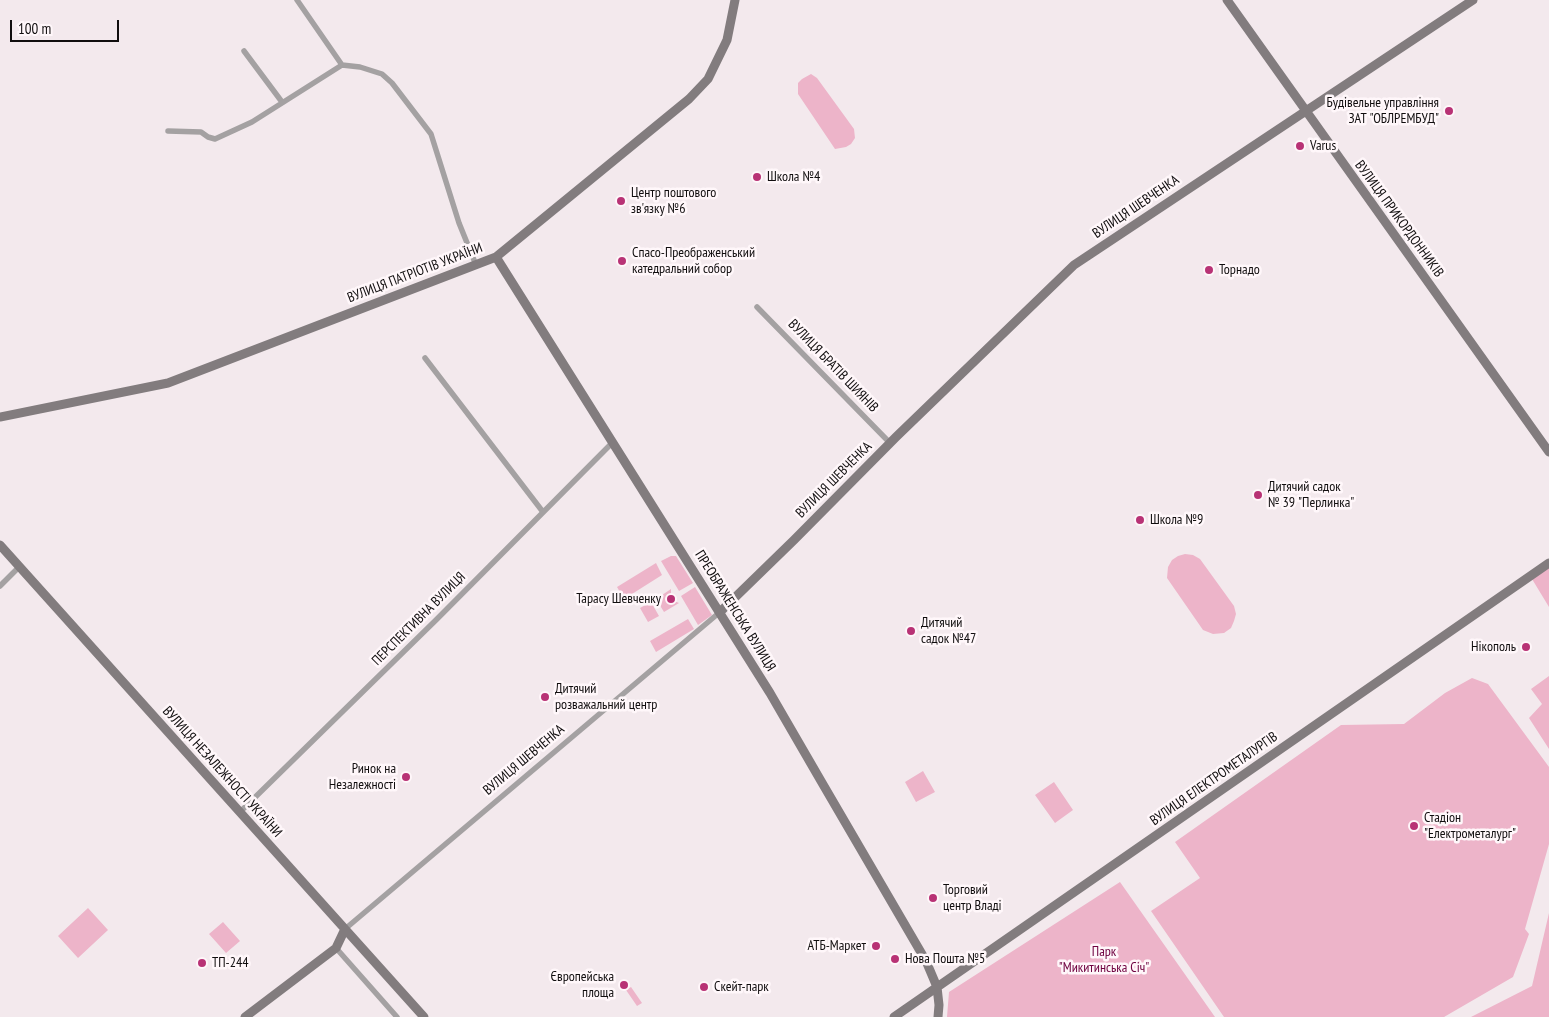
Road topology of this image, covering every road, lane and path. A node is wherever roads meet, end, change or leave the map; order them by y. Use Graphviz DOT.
graph roads {
  1 [pos="297,0"];
  2 [pos="734,0"];
  3 [pos="1228,0"];
  4 [pos="1473,0"];
  5 [pos="244,51"];
  6 [pos="342,65"];
  7 [pos="282,102"];
  8 [pos="1305,111"];
  9 [pos="168,131"];
  10 [pos="496,257"];
  11 [pos="476,265"];
  12 [pos="758,307"];
  13 [pos="425,358"];
  14 [pos="0,417"];
  15 [pos="613,442"];
  16 [pos="890,443"];
  17 [pos="1549,452"];
  18 [pos="543,512"];
  19 [pos="0,545"];
  20 [pos="1549,563"];
  21 [pos="20,567"];
  22 [pos="0,586"];
  23 [pos="720,612"];
  24 [pos="240,812"];
  25 [pos="345,929"];
  26 [pos="336,948"];
  27 [pos="937,987"];
  28 [pos="245,1017"];
  29 [pos="397,1017"];
  30 [pos="424,1017"];
  31 [pos="894,1017"];
  32 [pos="938,1017"];
  1 -- 6 [label="street"];
  2 -- 10 [label="main road, ВУЛИЦЯ ПАТРІОТІВ УКРАЇНИ"];
  3 -- 8 [label="main road, ВУЛИЦЯ ПРИКОРДОННИКІВ"];
  4 -- 8 [label="main road, ВУЛИЦЯ ШЕВЧЕНКА"];
  5 -- 7 [label="street"];
  6 -- 7 [label="street"];
  6 -- 11 [label="street"];
  7 -- 9 [label="street"];
  8 -- 16 [label="main road, ВУЛИЦЯ ШЕВЧЕНКА"];
  8 -- 17 [label="main road, ВУЛИЦЯ ПРИКОРДОННИКІВ"];
  10 -- 11 [label="main road, ВУЛИЦЯ ПАТРІОТІВ УКРАЇНИ"];
  10 -- 15 [label="main road, ПРЕОБРАЖЕНСЬКА ВУЛИЦЯ"];
  11 -- 14 [label="main road, ВУЛИЦЯ ПАТРІОТІВ УКРАЇНИ"];
  12 -- 16 [label="street, ВУЛИЦЯ БРАТІВ ШИЯНІВ"];
  13 -- 18 [label="street"];
  15 -- 18 [label="street, ПЕРСПЕКТИВНА ВУЛИЦЯ"];
  15 -- 23 [label="main road, ПРЕОБРАЖЕНСЬКА ВУЛИЦЯ"];
  16 -- 23 [label="main road, ВУЛИЦЯ ШЕВЧЕНКА"];
  18 -- 24 [label="street, ПЕРСПЕКТИВНА ВУЛИЦЯ"];
  19 -- 21 [label="main road, ВУЛИЦЯ НЕЗАЛЕЖНОСТІ УКРАЇНИ"];
  20 -- 27 [label="main road, ВУЛИЦЯ ЕЛЕКТРОМЕТАЛУРГІВ"];
  21 -- 22 [label="street"];
  21 -- 24 [label="main road, ВУЛИЦЯ НЕЗАЛЕЖНОСТІ УКРАЇНИ"];
  23 -- 25 [label="street, ВУЛИЦЯ ШЕВЧЕНКА"];
  23 -- 27 [label="main road, ПРЕОБРАЖЕНСЬКА ВУЛИЦЯ"];
  24 -- 25 [label="main road, ВУЛИЦЯ НЕЗАЛЕЖНОСТІ УКРАЇНИ"];
  25 -- 26 [label="main road, ВУЛИЦЯ ШЕВЧЕНКА"];
  25 -- 30 [label="main road, ВУЛИЦЯ НЕЗАЛЕЖНОСТІ УКРАЇНИ"];
  26 -- 28 [label="main road, ВУЛИЦЯ ШЕВЧЕНКА"];
  26 -- 29 [label="street"];
  27 -- 31 [label="main road, ВУЛИЦЯ ЕЛЕКТРОМЕТАЛУРГІВ"];
  27 -- 32 [label="main road"];
}
